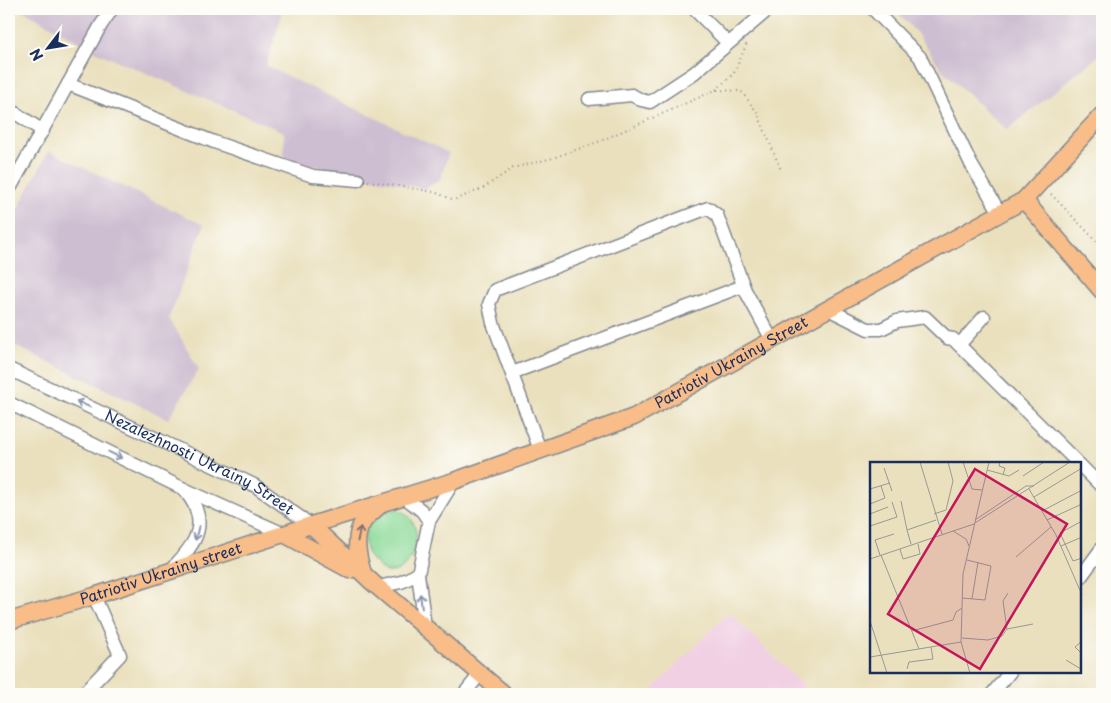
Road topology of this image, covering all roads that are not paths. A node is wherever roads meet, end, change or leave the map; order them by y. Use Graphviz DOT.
graph roads {
  1 [pos="112,9"];
  2 [pos="694,9"];
  3 [pos="769,9"];
  4 [pos="873,9"];
  5 [pos="728,43"];
  6 [pos="68,84"];
  7 [pos="589,99"];
  8 [pos="9,109"];
  9 [pos="1102,115"];
  10 [pos="42,131"];
  11 [pos="358,180"];
  12 [pos="9,187"];
  13 [pos="1024,200"];
  14 [pos="1000,213"];
  15 [pos="743,286"];
  16 [pos="1102,291"];
  17 [pos="828,309"];
  18 [pos="984,318"];
  19 [pos="772,340"];
  20 [pos="956,342"];
  21 [pos="9,369"];
  22 [pos="512,373"];
  23 [pos="9,403"];
  24 [pos="540,450"];
  25 [pos="1077,462"];
  26 [pos="1081,466"];
  27 [pos="454,481"];
  28 [pos="1102,487"];
  29 [pos="184,489"];
  30 [pos="403,496"];
  31 [pos="382,503"];
  32 [pos="429,521"];
  33 [pos="311,525"];
  34 [pos="284,534"];
  35 [pos="1102,548"];
  36 [pos="170,572"];
  37 [pos="418,574"];
  38 [pos="1081,577"];
  39 [pos="371,581"];
  40 [pos="94,596"];
  41 [pos="9,621"];
  42 [pos="425,627"];
  43 [pos="1009,673"];
  44 [pos="480,674"];
  45 [pos="83,694"];
  46 [pos="464,694"];
  47 [pos="504,694"];
  48 [pos="992,694"];
  1 -- 6 [label="street"];
  2 -- 5 [label="street"];
  3 -- 5 [label="street"];
  4 -- 14 [label="street"];
  5 -- 7 [label="street"];
  6 -- 10 [label="street"];
  6 -- 11 [label="street"];
  8 -- 10 [label="street"];
  9 -- 13 [label="main road, Patriotiv Ukrainy Street"];
  10 -- 12 [label="street"];
  13 -- 14 [label="main road, Patriotiv Ukrainy Street"];
  13 -- 16 [label="main road"];
  14 -- 17 [label="main road, Patriotiv Ukrainy Street"];
  15 -- 19 [label="street"];
  15 -- 22 [label="street"];
  15 -- 22 [label="street"];
  17 -- 19 [label="main road, Patriotiv Ukrainy Street"];
  17 -- 20 [label="street"];
  18 -- 20 [label="street"];
  19 -- 24 [label="main road, Patriotiv Ukrainy Street"];
  20 -- 25 [label="street"];
  33 -- 21 [label="street, Nezalezhnosti Ukrainy Street, one-way"];
  22 -- 24 [label="street"];
  23 -- 29 [label="street, Nezalezhnosti Ukrainy Street, one-way"];
  24 -- 27 [label="main road, Patriotiv Ukrainy Street"];
  26 -- 28 [label="street"];
  27 -- 30 [label="main road, Patriotiv Ukrainy Street"];
  27 -- 32 [label="street"];
  29 -- 34 [label="street, Nezalezhnosti Ukrainy Street"];
  29 -- 36 [label="street, one-way"];
  30 -- 31 [label="main road, Patriotiv Ukrainy Street"];
  30 -- 32 [label="street"];
  31 -- 33 [label="main road, Patriotiv Ukrainy Street"];
  39 -- 31 [label="main road, one-way"];
  32 -- 37 [label="street"];
  33 -- 34 [label="main road, Patriotiv Ukrainy street"];
  33 -- 39 [label="main road, Nezalezhnosti Ukrainy Street"];
  34 -- 36 [label="main road, Patriotiv Ukrainy street"];
  34 -- 39 [label="main road, Nezalezhnosti Ukrainy Street"];
  35 -- 38 [label="street"];
  36 -- 40 [label="main road, Patriotiv Ukrainy street"];
  37 -- 39 [label="street"];
  42 -- 37 [label="street, one-way"];
  39 -- 42 [label="main road, Nezalezhnosti Ukrainy Street"];
  40 -- 41 [label="main road, Patriotiv Ukrainy street"];
  40 -- 45 [label="street"];
  42 -- 44 [label="main road, Nezalezhnosti Ukrainy Street"];
  43 -- 48 [label="street"];
  44 -- 46 [label="street"];
  44 -- 47 [label="main road, Nezalezhnosti Ukrainy Street"];
}
